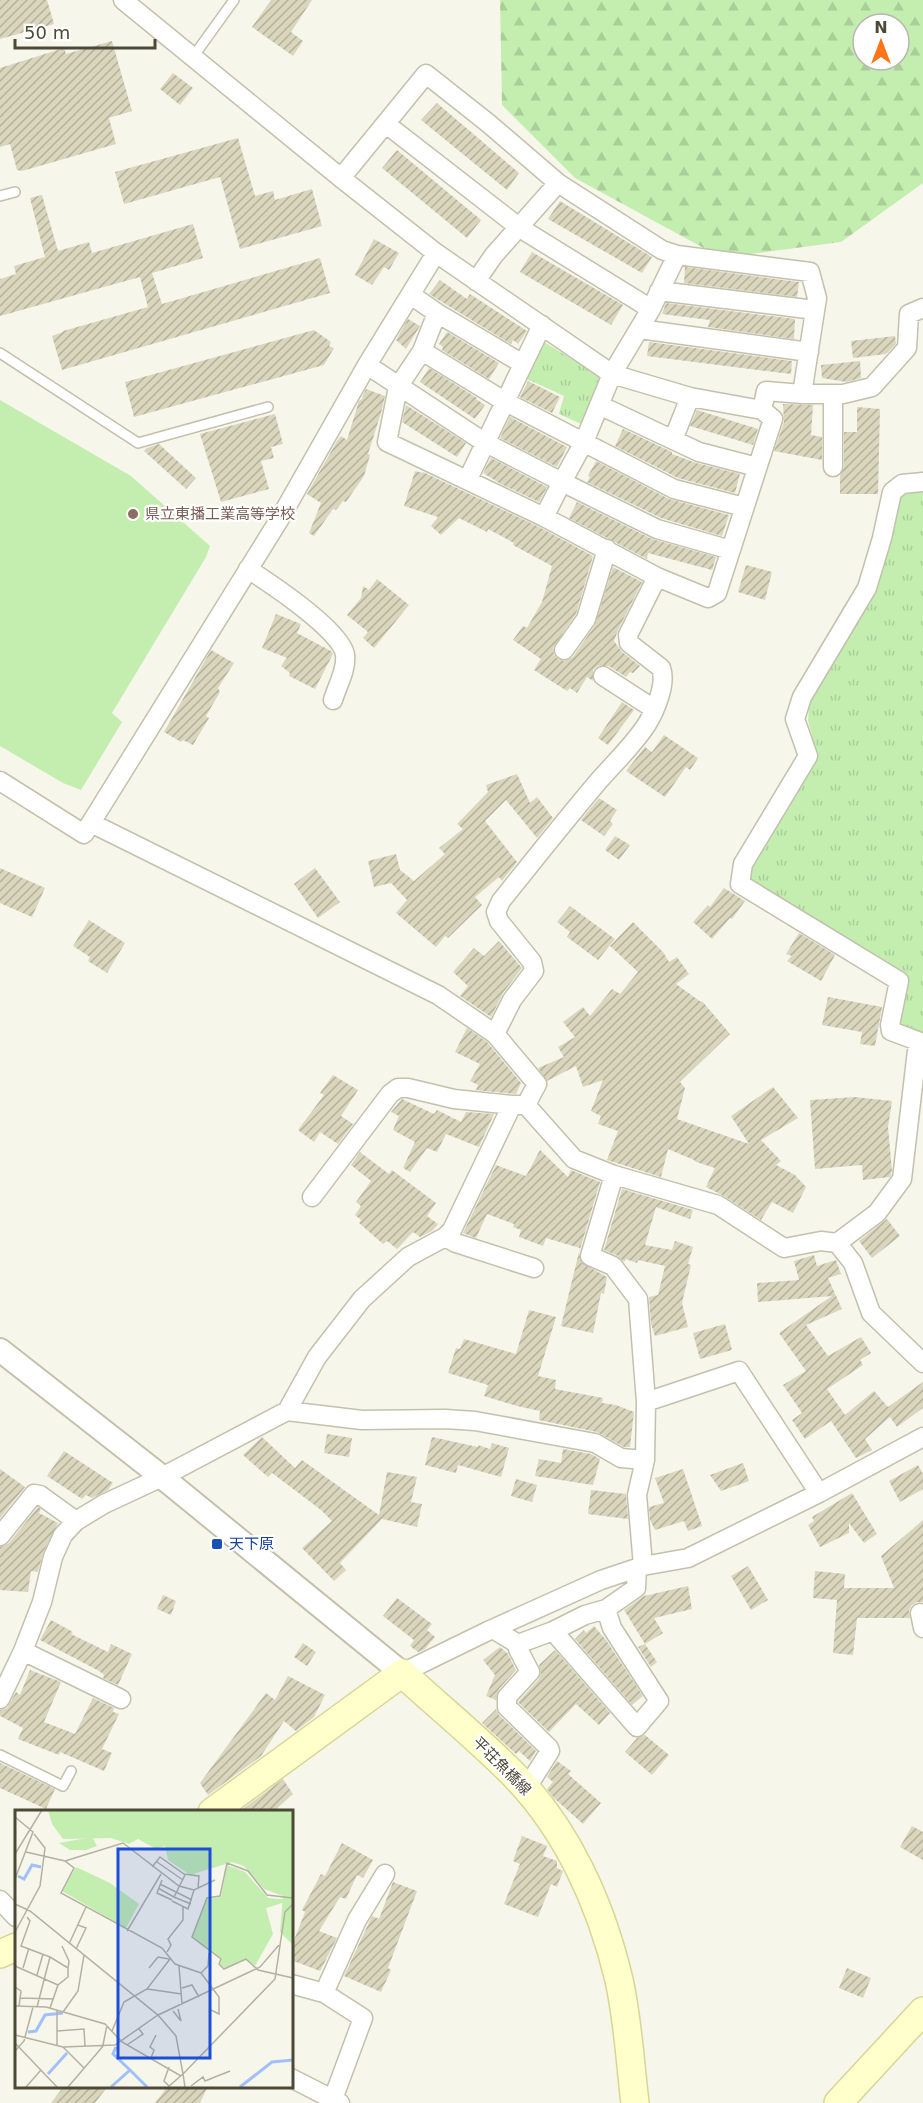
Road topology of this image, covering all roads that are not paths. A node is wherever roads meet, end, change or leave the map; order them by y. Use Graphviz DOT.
graph roads {
  1 [pos="123,0"];
  2 [pos="234,0"];
  3 [pos="193,57"];
  4 [pos="387,124"];
  5 [pos="341,178"];
  6 [pos="558,183"];
  7 [pos="15,192"];
  8 [pos="0,196"];
  9 [pos="520,228"];
  10 [pos="436,253"];
  11 [pos="677,255"];
  12 [pos="476,281"];
  13 [pos="659,291"];
  14 [pos="411,295"];
  15 [pos="923,308"];
  16 [pos="651,309"];
  17 [pos="815,310"];
  18 [pos="437,313"];
  19 [pos="542,325"];
  20 [pos="639,329"];
  21 [pos="422,351"];
  22 [pos="809,352"];
  23 [pos="0,353"];
  24 [pos="523,364"];
  25 [pos="367,365"];
  26 [pos="612,374"];
  27 [pos="398,387"];
  28 [pos="802,394"];
  29 [pos="833,394"];
  30 [pos="690,397"];
  31 [pos="504,401"];
  32 [pos="599,405"];
  33 [pos="268,407"];
  34 [pos="762,410"];
  35 [pos="673,440"];
  36 [pos="484,442"];
  37 [pos="584,442"];
  38 [pos="757,467"];
  39 [pos="833,467"];
  40 [pos="468,479"];
  41 [pos="562,482"];
  42 [pos="923,482"];
  43 [pos="744,507"];
  44 [pos="544,517"];
  45 [pos="607,549"];
  46 [pos="731,550"];
  47 [pos="248,569"];
  48 [pos="657,577"];
  49 [pos="564,650"];
  50 [pos="603,676"];
  51 [pos="333,700"];
  52 [pos="654,709"];
  53 [pos="0,781"];
  54 [pos="91,823"];
  55 [pos="495,1034"];
  56 [pos="920,1043"];
  57 [pos="519,1105"];
  58 [pos="614,1175"];
  59 [pos="312,1197"];
  60 [pos="445,1237"];
  61 [pos="837,1243"];
  62 [pos="534,1268"];
  63 [pos="0,1350"];
  64 [pos="923,1363"];
  65 [pos="646,1401"];
  66 [pos="288,1411"];
  67 [pos="923,1437"];
  68 [pos="645,1460"];
  69 [pos="162,1477"];
  70 [pos="819,1493"];
  71 [pos="76,1521"];
  72 [pos="0,1536"];
  73 [pos="640,1567"];
  74 [pos="606,1609"];
  75 [pos="493,1629"];
  76 [pos="553,1631"];
  77 [pos="518,1644"];
  78 [pos="24,1650"];
  79 [pos="402,1673"];
  80 [pos="0,1699"];
  81 [pos="122,1699"];
  82 [pos="0,1755"];
  83 [pos="71,1771"];
  84 [pos="526,1788"];
  85 [pos="215,1810"];
  86 [pos="386,1874"];
  87 [pos="0,1900"];
  88 [pos="15,1916"];
  89 [pos="15,1947"];
  90 [pos="0,1954"];
  91 [pos="292,1984"];
  92 [pos="324,1994"];
  93 [pos="923,2011"];
  94 [pos="292,2079"];
  95 [pos="336,2101"];
  96 [pos="635,2103"];
  97 [pos="838,2103"];
  1 -- 3 [label="street"];
  2 -- 3 [label="lane"];
  3 -- 5 [label="street"];
  4 -- 5 [label="street"];
  4 -- 6 [label="street"];
  4 -- 9 [label="street"];
  5 -- 10 [label="street"];
  6 -- 9 [label="street"];
  6 -- 11 [label="street"];
  7 -- 8 [label="lane"];
  9 -- 12 [label="street"];
  9 -- 16 [label="street"];
  10 -- 12 [label="street"];
  10 -- 14 [label="street"];
  11 -- 13 [label="street"];
  11 -- 17 [label="street"];
  12 -- 19 [label="street"];
  13 -- 16 [label="street"];
  13 -- 17 [label="street"];
  14 -- 18 [label="street"];
  14 -- 25 [label="street"];
  15 -- 29 [label="street"];
  16 -- 20 [label="street"];
  17 -- 22 [label="street"];
  18 -- 21 [label="street"];
  18 -- 24 [label="street"];
  19 -- 24 [label="street"];
  19 -- 26 [label="street"];
  20 -- 22 [label="street"];
  20 -- 26 [label="street"];
  21 -- 27 [label="street"];
  21 -- 31 [label="street"];
  22 -- 28 [label="street"];
  23 -- 33 [label="lane"];
  24 -- 31 [label="street"];
  25 -- 27 [label="street"];
  25 -- 47 [label="street"];
  26 -- 30 [label="street"];
  26 -- 32 [label="street"];
  27 -- 36 [label="street"];
  27 -- 40 [label="street"];
  28 -- 29 [label="street"];
  28 -- 34 [label="street"];
  29 -- 39 [label="street"];
  30 -- 34 [label="street"];
  30 -- 35 [label="street"];
  31 -- 36 [label="street"];
  31 -- 37 [label="street"];
  32 -- 35 [label="street"];
  32 -- 37 [label="street"];
  34 -- 38 [label="street"];
  35 -- 38 [label="street"];
  36 -- 40 [label="street"];
  36 -- 41 [label="street"];
  37 -- 41 [label="street"];
  37 -- 43 [label="street"];
  38 -- 43 [label="street"];
  40 -- 44 [label="street"];
  41 -- 44 [label="street"];
  41 -- 46 [label="street"];
  42 -- 56 [label="street"];
  43 -- 46 [label="street"];
  44 -- 45 [label="street"];
  45 -- 48 [label="street"];
  45 -- 49 [label="street"];
  46 -- 48 [label="street"];
  47 -- 51 [label="street"];
  47 -- 54 [label="street"];
  48 -- 52 [label="street"];
  50 -- 52 [label="street"];
  52 -- 55 [label="street"];
  53 -- 54 [label="street"];
  54 -- 55 [label="street"];
  55 -- 57 [label="street"];
  56 -- 61 [label="street"];
  57 -- 58 [label="street"];
  57 -- 59 [label="street"];
  57 -- 60 [label="street"];
  58 -- 61 [label="street"];
  58 -- 65 [label="street"];
  60 -- 62 [label="street"];
  60 -- 66 [label="street"];
  61 -- 64 [label="street"];
  63 -- 69 [label="street"];
  65 -- 68 [label="street"];
  65 -- 70 [label="street"];
  66 -- 68 [label="street"];
  66 -- 69 [label="street"];
  67 -- 70 [label="street"];
  68 -- 73 [label="street"];
  69 -- 71 [label="street"];
  69 -- 79 [label="street"];
  70 -- 73 [label="street"];
  71 -- 72 [label="street"];
  71 -- 78 [label="street"];
  73 -- 74 [label="street"];
  73 -- 75 [label="street"];
  74 -- 76 [label="street"];
  74 -- 76 [label="street"];
  75 -- 77 [label="street"];
  75 -- 79 [label="street"];
  76 -- 77 [label="street"];
  77 -- 84 [label="street"];
  78 -- 80 [label="street"];
  78 -- 81 [label="street"];
  79 -- 84 [label="main road, 平荘魚橋線"];
  79 -- 85 [label="main road"];
  82 -- 83 [label="lane"];
  84 -- 96 [label="main road, 平荘魚橋線"];
  86 -- 92 [label="street"];
  87 -- 88 [label="street"];
  89 -- 90 [label="main road"];
  91 -- 92 [label="street"];
  92 -- 95 [label="street"];
  93 -- 97 [label="main road"];
  94 -- 95 [label="street"];
}
